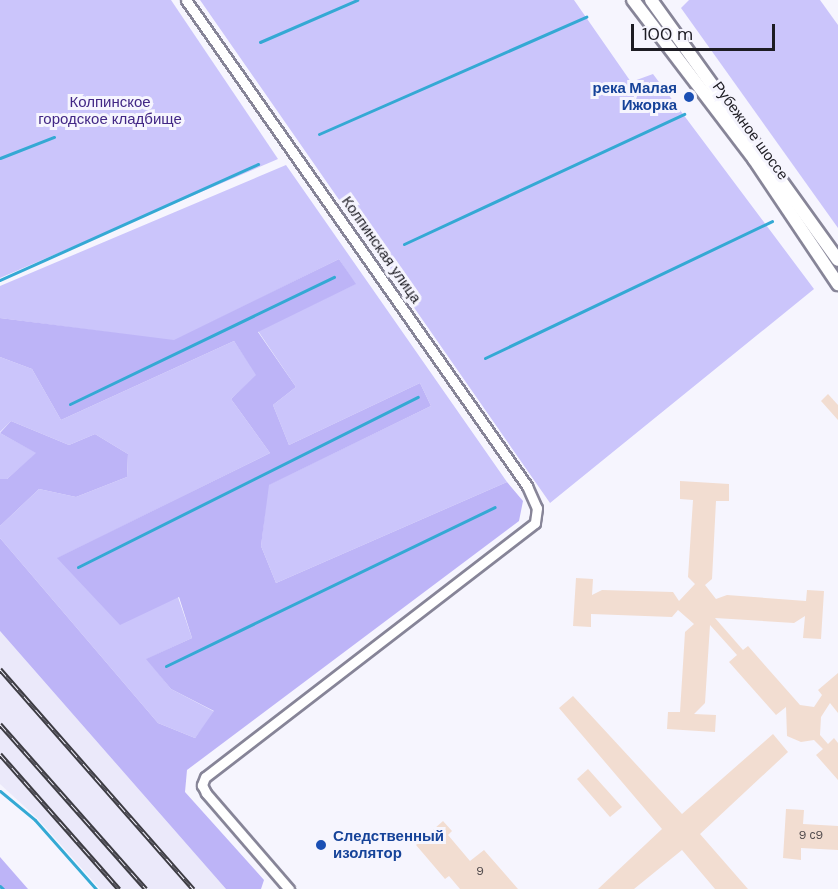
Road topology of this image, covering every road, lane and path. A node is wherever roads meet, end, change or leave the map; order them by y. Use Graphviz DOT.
graph roads {
  1 [pos="186,0"];
  2 [pos="642,2"];
  3 [pos="838,260"];
  4 [pos="838,284"];
  5 [pos="289,889"];
  1 -- 5 [label="street, Колпинская улица"];
  2 -- 3 [label="main road, Рубежное шоссе"];
  2 -- 4 [label="main road, Рубежное шоссе"];
}
